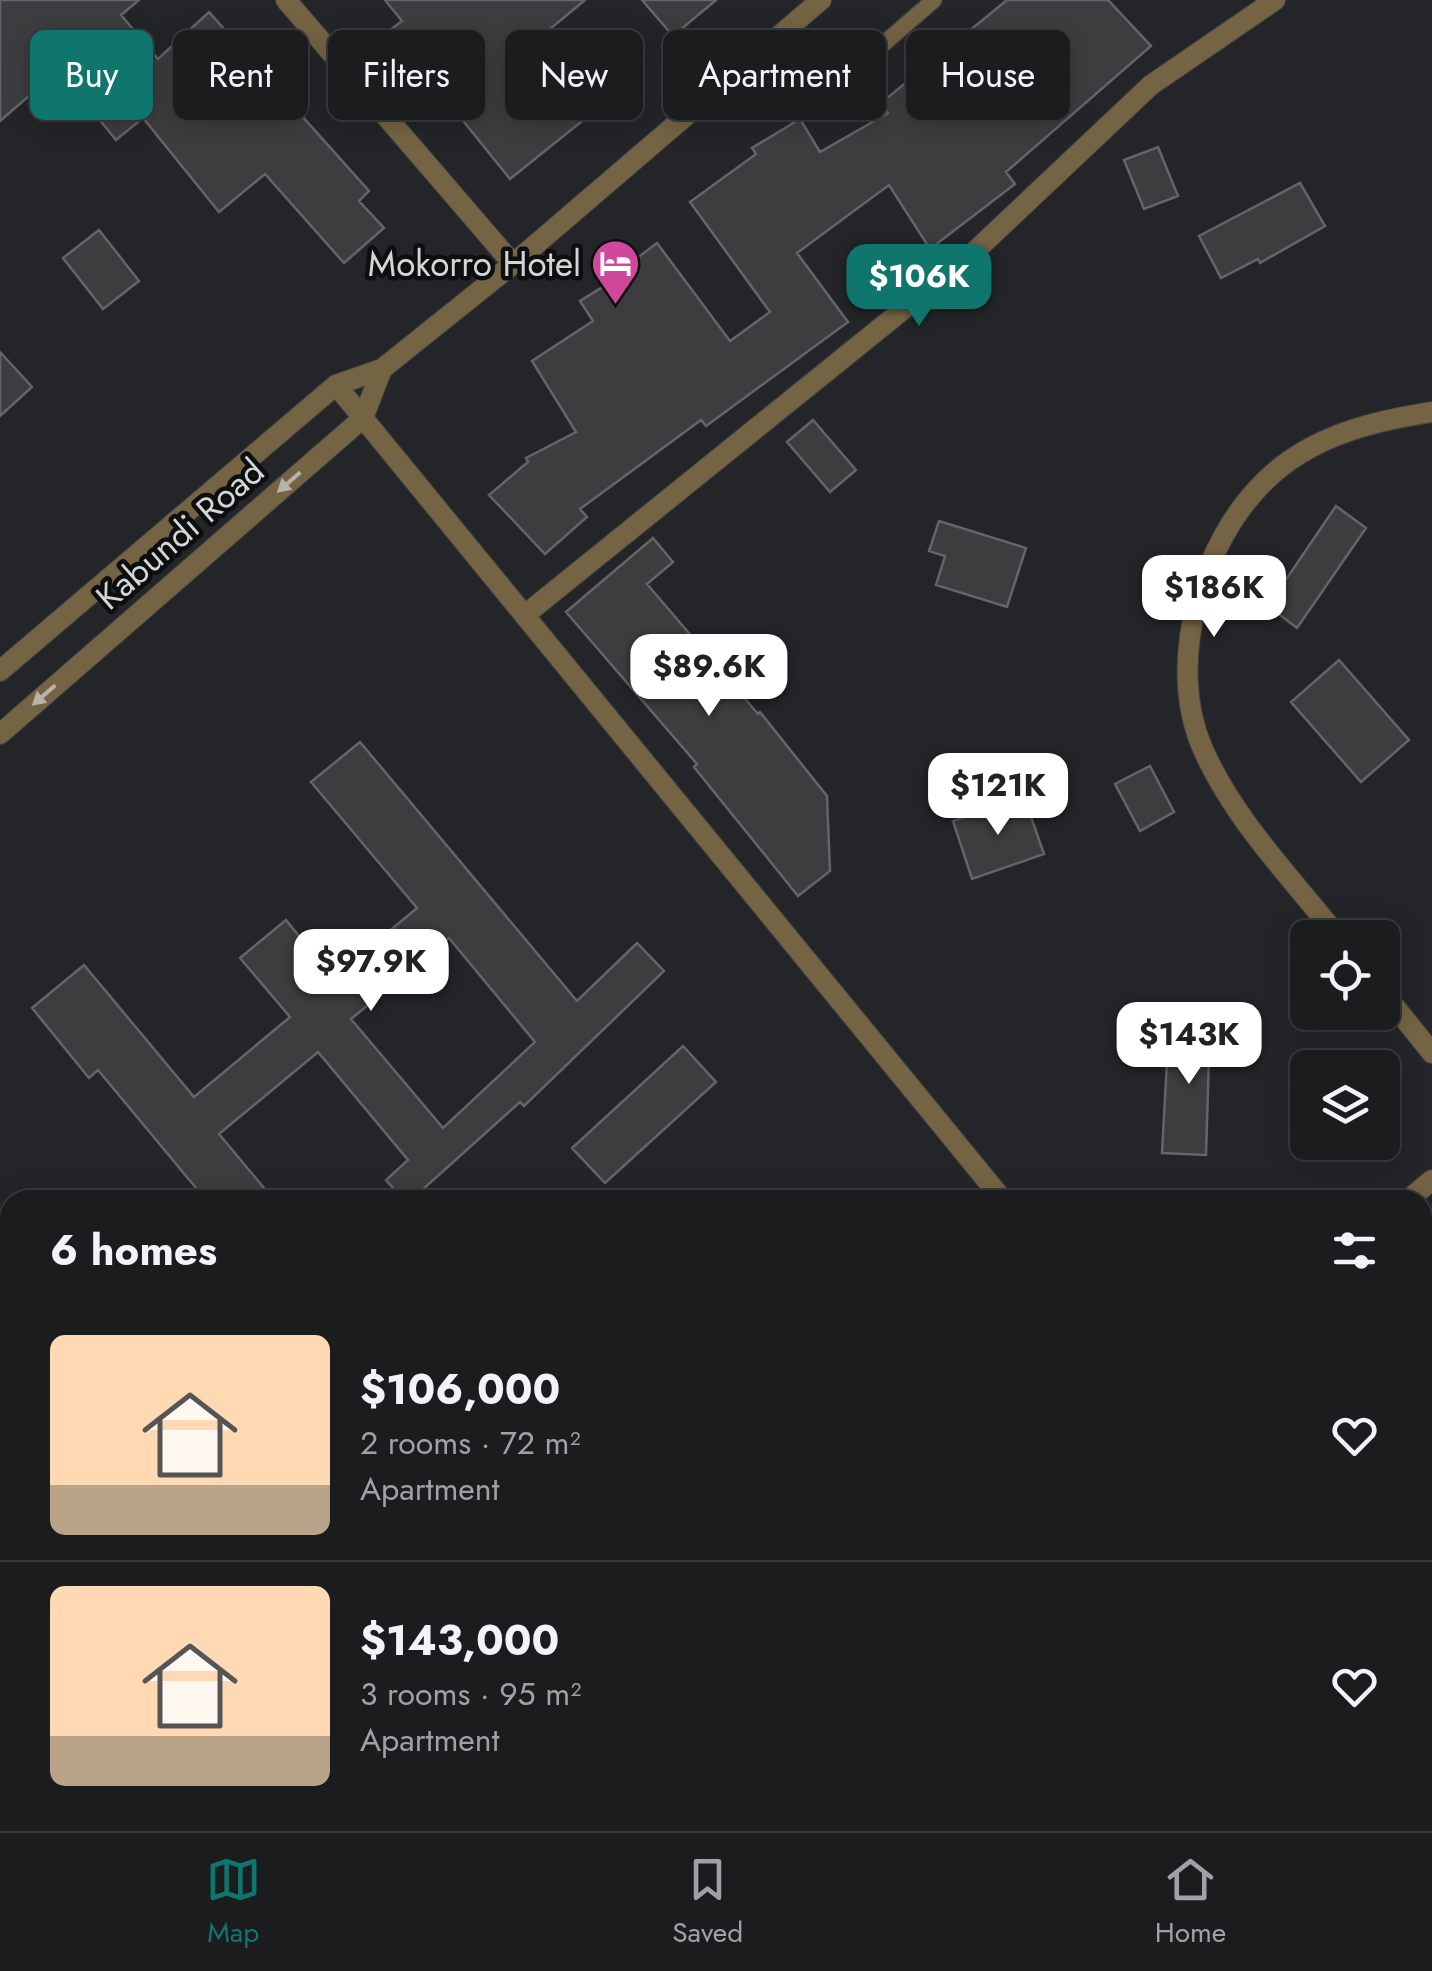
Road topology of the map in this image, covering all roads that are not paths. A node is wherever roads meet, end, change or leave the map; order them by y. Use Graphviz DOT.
graph roads {
  1 [pos="286,0"];
  2 [pos="822,0"];
  3 [pos="934,0"];
  4 [pos="1274,0"];
  5 [pos="787,30"];
  6 [pos="886,42"];
  7 [pos="681,120"];
  8 [pos="513,264"];
  9 [pos="382,369"];
  10 [pos="336,385"];
  11 [pos="1432,412"];
  12 [pos="363,418"];
  13 [pos="526,614"];
  14 [pos="0,671"];
  15 [pos="0,734"];
  16 [pos="1325,920"];
  17 [pos="1400,1013"];
  18 [pos="1432,1053"];
  19 [pos="994,1190"];
  1 -- 8 [label="street"];
  2 -- 5 [label="street, Kabundi Road"];
  3 -- 6 [label="lane"];
  4 -- 13 [label="street"];
  7 -- 8 [label="street, Kabundi Road"];
  8 -- 9 [label="street, Kabundi Road"];
  9 -- 10 [label="street, Kabundi Road"];
  9 -- 12 [label="street, Kabundi Road"];
  10 -- 12 [label="street"];
  10 -- 14 [label="street, Kabundi Road"];
  11 -- 16 [label="street"];
  12 -- 13 [label="street"];
  12 -- 15 [label="street, Kabundi Road, one-way"];
  13 -- 19 [label="street"];
  17 -- 18 [label="street"];
}
